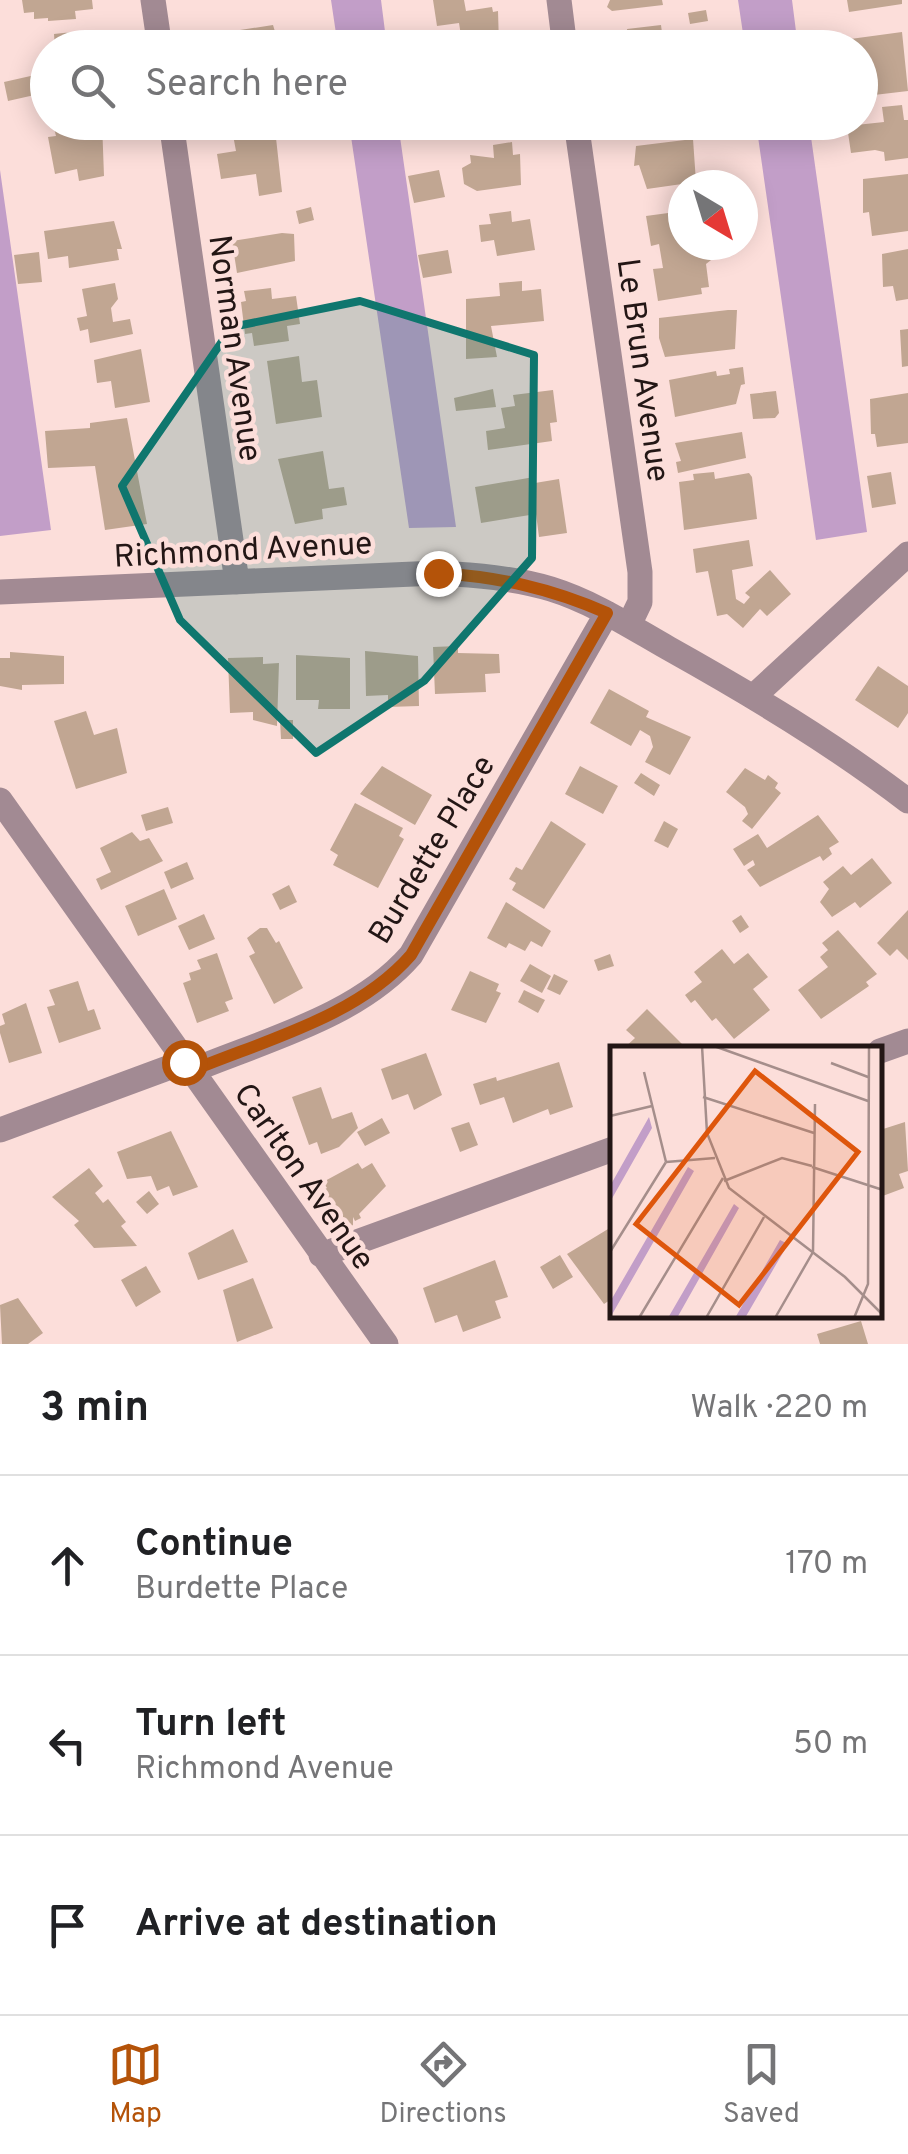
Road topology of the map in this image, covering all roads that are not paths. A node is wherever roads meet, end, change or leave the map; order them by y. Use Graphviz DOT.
graph roads {
  1 [pos="153,0"];
  2 [pos="558,0"];
  3 [pos="157,30"];
  4 [pos="562,30"];
  5 [pos="173,140"];
  6 [pos="579,140"];
  7 [pos="908,554"];
  8 [pos="237,582"];
  9 [pos="0,592"];
  10 [pos="618,619"];
  11 [pos="754,696"];
  12 [pos="0,800"];
  13 [pos="908,801"];
  14 [pos="908,1041"];
  15 [pos="883,1050"];
  16 [pos="188,1066"];
  17 [pos="0,1130"];
  18 [pos="610,1149"];
  19 [pos="321,1255"];
  20 [pos="386,1344"];
  1 -- 3 [label="street"];
  2 -- 4 [label="street"];
  5 -- 8 [label="street, Norman Avenue"];
  6 -- 10 [label="street, Le Brun Avenue"];
  7 -- 11 [label="street"];
  8 -- 9 [label="street, Richmond Avenue"];
  8 -- 10 [label="street, Richmond Avenue"];
  10 -- 11 [label="street, Richmond Avenue"];
  10 -- 16 [label="street, Burdette Place"];
  11 -- 13 [label="street, Richmond Avenue"];
  12 -- 16 [label="street, Carlton Avenue"];
  14 -- 15 [label="street"];
  16 -- 17 [label="street, Burdette Place"];
  16 -- 19 [label="street, Carlton Avenue"];
  18 -- 19 [label="street"];
  19 -- 20 [label="street, Carlton Avenue"];
}
